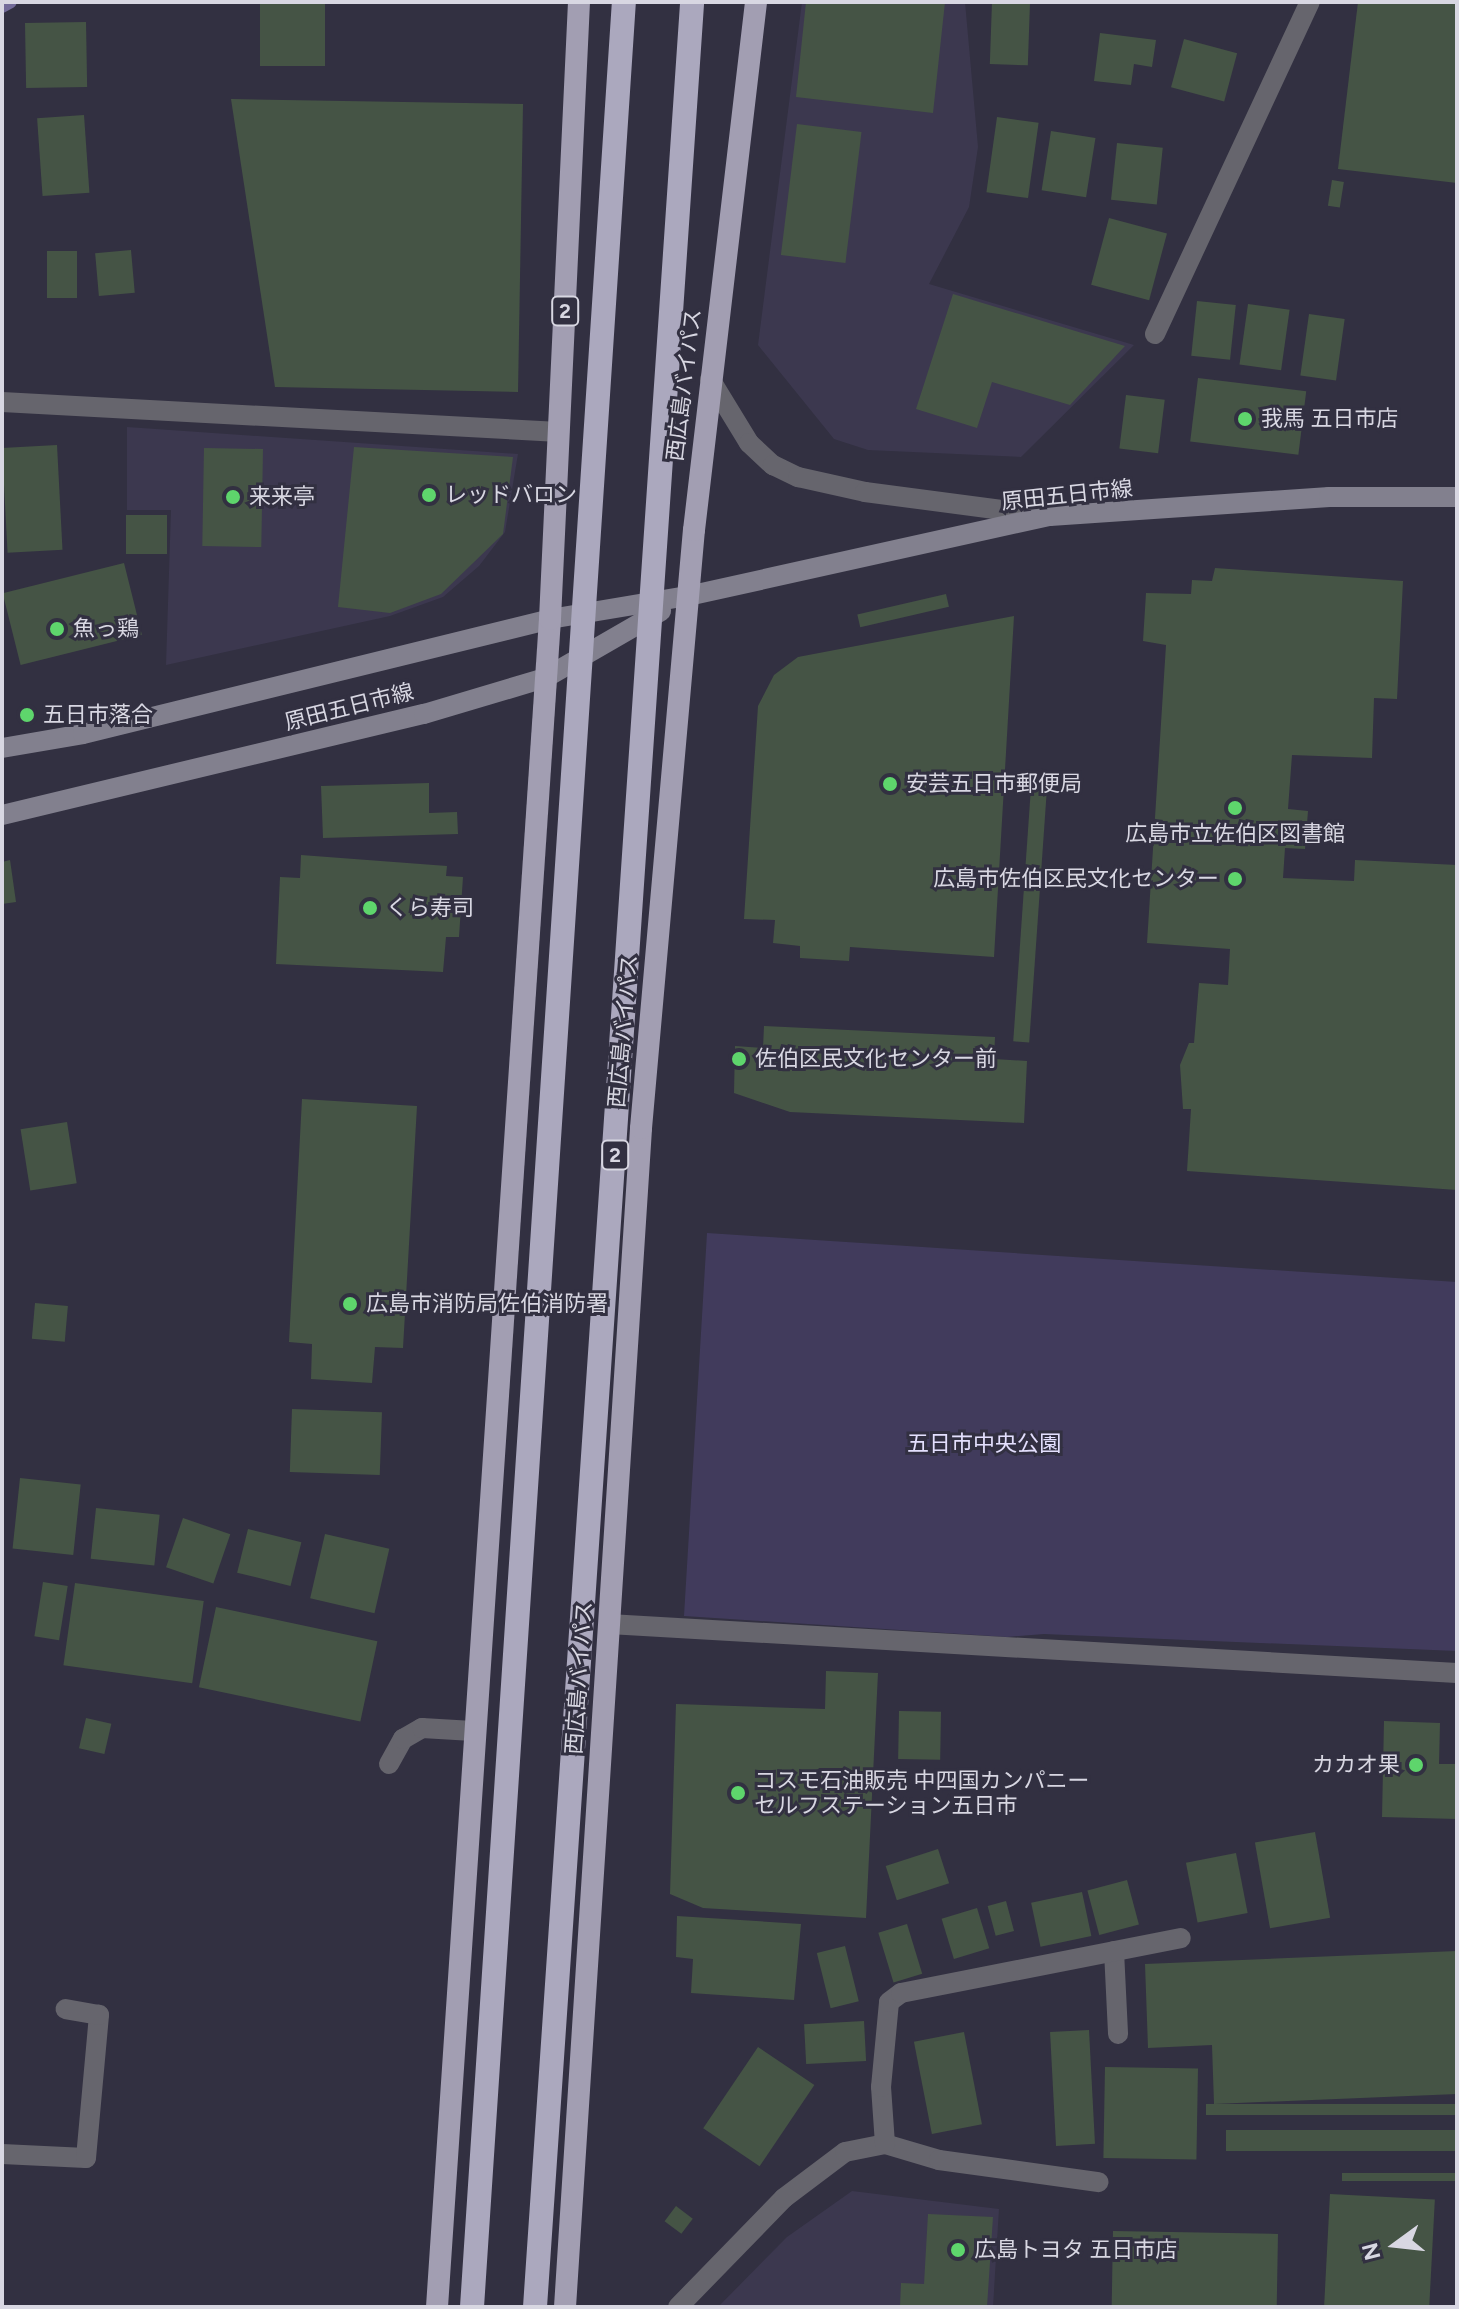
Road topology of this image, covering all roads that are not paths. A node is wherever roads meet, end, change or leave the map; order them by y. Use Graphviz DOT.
graph roads {
  1 [pos="579,2"];
  2 [pos="624,2"];
  3 [pos="692,2"];
  4 [pos="756,2"];
  5 [pos="1310,2"];
  6 [pos="1155,334"];
  7 [pos="710,379"];
  8 [pos="2,402"];
  9 [pos="559,432"];
  10 [pos="1457,497"];
  11 [pos="1050,516"];
  12 [pos="688,596"];
  13 [pos="550,619"];
  14 [pos="545,678"];
  15 [pos="2,748"];
  16 [pos="2,815"];
  17 [pos="609,1624"];
  18 [pos="1457,1673"];
  19 [pos="473,1731"];
  20 [pos="389,1764"];
  21 [pos="1181,1938"];
  22 [pos="1114,1951"];
  23 [pos="66,2009"];
  24 [pos="1118,2034"];
  25 [pos="885,2144"];
  26 [pos="2,2154"];
  27 [pos="1098,2182"];
  28 [pos="437,2307"];
  29 [pos="472,2307"];
  30 [pos="535,2307"];
  31 [pos="565,2307"];
  32 [pos="678,2307"];
  1 -- 9 [label="highway, 2"];
  2 -- 29 [label="highway, 2, bridge"];
  3 -- 30 [label="highway, 西広島バイパス / 2, bridge"];
  4 -- 7 [label="highway, 西広島バイパス / 2"];
  5 -- 6 [label="street"];
  7 -- 11 [label="street"];
  7 -- 12 [label="highway, 西広島バイパス / 2"];
  8 -- 9 [label="street"];
  9 -- 13 [label="highway, 2"];
  10 -- 11 [label="main road, 原田五日市線"];
  11 -- 12 [label="main road, 原田五日市線"];
  12 -- 13 [label="main road, 原田五日市線"];
  12 -- 14 [label="main road, 原田五日市線"];
  12 -- 17 [label="highway, 西広島バイパス / 2"];
  13 -- 14 [label="highway, 2"];
  13 -- 15 [label="main road, 原田五日市線"];
  14 -- 16 [label="main road, 原田五日市線"];
  14 -- 19 [label="highway, 2"];
  17 -- 18 [label="street"];
  17 -- 31 [label="highway, 西広島バイパス / 2"];
  19 -- 20 [label="street"];
  19 -- 28 [label="highway, 2"];
  21 -- 22 [label="street"];
  22 -- 24 [label="street"];
  22 -- 25 [label="street"];
  23 -- 26 [label="street"];
  25 -- 27 [label="street"];
  25 -- 32 [label="street"];
}
